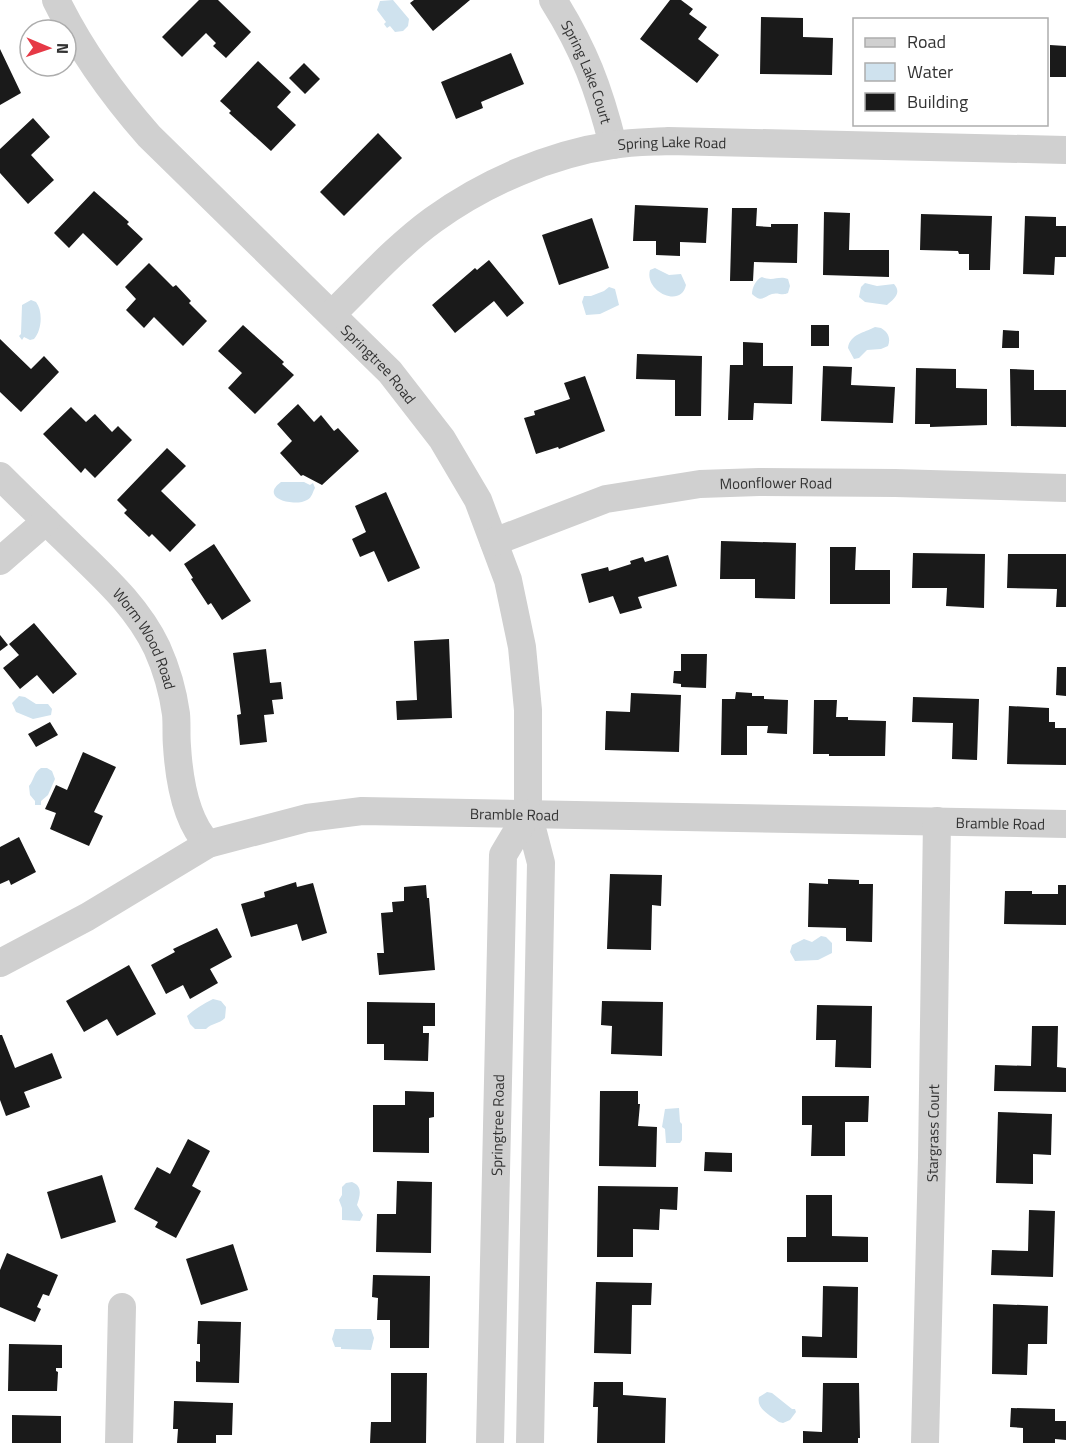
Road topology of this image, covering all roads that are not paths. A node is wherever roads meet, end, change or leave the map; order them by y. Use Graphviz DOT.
graph roads {
  1 [pos="56,0"];
  2 [pos="553,0"];
  3 [pos="613,145"];
  4 [pos="1066,150"];
  5 [pos="332,314"];
  6 [pos="0,476"];
  7 [pos="1066,488"];
  8 [pos="46,521"];
  9 [pos="494,542"];
  10 [pos="0,561"];
  11 [pos="528,813"];
  12 [pos="937,821"];
  13 [pos="1066,824"];
  14 [pos="208,844"];
  15 [pos="0,963"];
  16 [pos="122,1307"];
  17 [pos="119,1443"];
  18 [pos="490,1443"];
  19 [pos="530,1443"];
  20 [pos="925,1443"];
  1 -- 5 [label="street, Springtree Road"];
  2 -- 3 [label="street, Spring Lake Court"];
  3 -- 4 [label="street, Spring Lake Road"];
  3 -- 5 [label="street, Spring Lake Road"];
  5 -- 9 [label="street, Springtree Road"];
  6 -- 8 [label="street, Worm Wood Road"];
  7 -- 9 [label="street, Moonflower Road"];
  8 -- 10 [label="street"];
  8 -- 14 [label="street, Worm Wood Road"];
  9 -- 11 [label="street, Springtree Road"];
  11 -- 12 [label="street, Bramble Road"];
  11 -- 14 [label="street, Bramble Road"];
  11 -- 18 [label="street, Springtree Road"];
  11 -- 19 [label="street, Springtree Road"];
  12 -- 13 [label="street, Bramble Road"];
  12 -- 20 [label="street, Stargrass Court"];
  14 -- 15 [label="street, Bramble Road"];
  16 -- 17 [label="street"];
}
